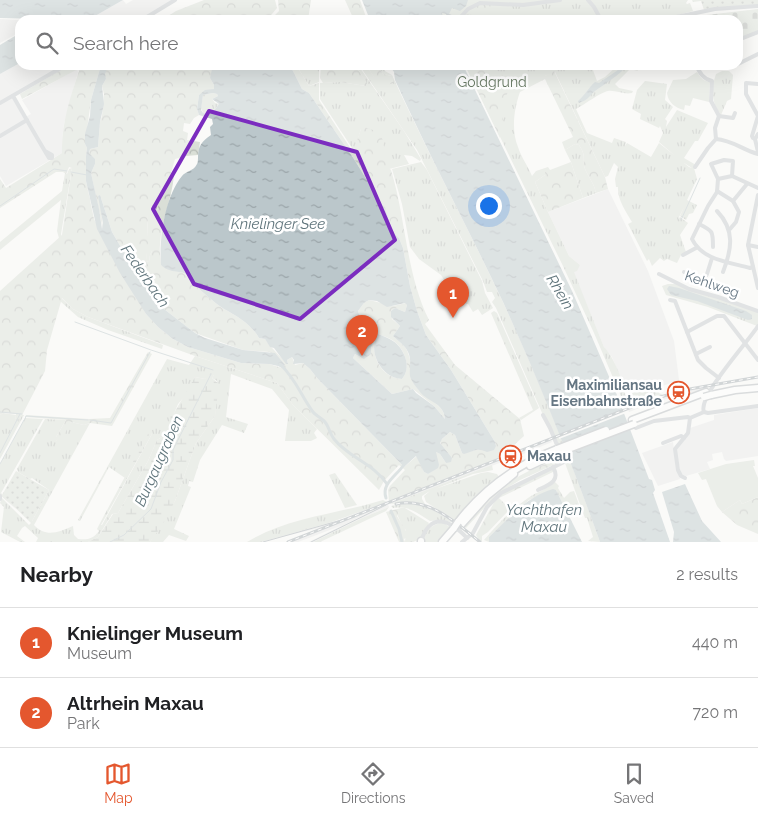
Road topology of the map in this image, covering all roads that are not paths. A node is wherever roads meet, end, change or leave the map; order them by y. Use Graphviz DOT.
graph roads {
  1 [pos="175,0"];
  2 [pos="560,0"];
  3 [pos="588,0"];
  4 [pos="758,6"];
  5 [pos="686,14"];
  6 [pos="150,15"];
  7 [pos="463,15"];
  8 [pos="598,15"];
  9 [pos="682,15"];
  10 [pos="758,32"];
  11 [pos="743,38"];
  12 [pos="758,54"];
  13 [pos="743,62"];
  14 [pos="57,70"];
  15 [pos="699,70"];
  16 [pos="758,84"];
  17 [pos="13,96"];
  18 [pos="0,103"];
  19 [pos="735,113"];
  20 [pos="720,116"];
  21 [pos="27,120"];
  22 [pos="758,134"];
  23 [pos="0,136"];
  24 [pos="716,139"];
  25 [pos="755,139"];
  26 [pos="45,151"];
  27 [pos="758,153"];
  28 [pos="695,168"];
  29 [pos="732,176"];
  30 [pos="718,179"];
  31 [pos="747,184"];
  32 [pos="758,188"];
  33 [pos="718,191"];
  34 [pos="758,196"];
  35 [pos="733,200"];
  36 [pos="720,215"];
  37 [pos="699,224"];
  38 [pos="730,229"];
  39 [pos="751,230"];
  40 [pos="758,230"];
  41 [pos="748,245"];
  42 [pos="714,247"];
  43 [pos="758,247"];
  44 [pos="696,248"];
  45 [pos="683,256"];
  46 [pos="712,258"];
  47 [pos="727,262"];
  48 [pos="753,267"];
  49 [pos="684,272"];
  50 [pos="724,272"];
  51 [pos="756,273"];
  52 [pos="659,274"];
  53 [pos="758,288"];
  54 [pos="670,300"];
  55 [pos="758,311"];
  56 [pos="758,326"];
  57 [pos="687,332"];
  58 [pos="745,343"];
  59 [pos="710,347"];
  60 [pos="758,350"];
  61 [pos="752,352"];
  62 [pos="696,354"];
  63 [pos="758,360"];
  64 [pos="719,378"];
  65 [pos="758,386"];
  66 [pos="758,406"];
  67 [pos="704,412"];
  68 [pos="542,416"];
  69 [pos="690,418"];
  70 [pos="636,428"];
  71 [pos="684,438"];
  72 [pos="663,443"];
  73 [pos="553,467"];
  74 [pos="685,478"];
  75 [pos="538,490"];
  76 [pos="457,526"];
  77 [pos="467,538"];
  78 [pos="421,541"];
  79 [pos="442,542"];
  80 [pos="447,542"];
  81 [pos="462,542"];
  1 -- 6 [label="street"];
  2 -- 7 [label="street"];
  3 -- 8 [label="street"];
  4 -- 5 [label="street"];
  5 -- 9 [label="street"];
  10 -- 11 [label="street"];
  12 -- 13 [label="street"];
  14 -- 17 [label="street"];
  15 -- 20 [label="street"];
  16 -- 25 [label="street"];
  17 -- 18 [label="street"];
  17 -- 21 [label="street"];
  19 -- 20 [label="street"];
  20 -- 24 [label="street"];
  21 -- 23 [label="street"];
  21 -- 26 [label="street"];
  22 -- 25 [label="street"];
  24 -- 27 [label="street"];
  24 -- 28 [label="street"];
  25 -- 27 [label="street"];
  29 -- 30 [label="street"];
  29 -- 30 [label="street"];
  29 -- 31 [label="street"];
  30 -- 33 [label="street"];
  31 -- 32 [label="street"];
  31 -- 35 [label="street"];
  33 -- 35 [label="street"];
  33 -- 37 [label="street"];
  34 -- 39 [label="street"];
  35 -- 38 [label="street"];
  36 -- 38 [label="street"];
  37 -- 42 [label="street"];
  37 -- 44 [label="street"];
  38 -- 47 [label="street"];
  39 -- 40 [label="street"];
  39 -- 41 [label="street"];
  41 -- 43 [label="street"];
  41 -- 48 [label="street"];
  44 -- 45 [label="street"];
  44 -- 46 [label="street"];
  46 -- 47 [label="street"];
  46 -- 49 [label="street"];
  47 -- 48 [label="street"];
  47 -- 50 [label="street"];
  48 -- 51 [label="street"];
  51 -- 53 [label="street"];
  52 -- 55 [label="street, Kehlweg"];
  54 -- 57 [label="street"];
  56 -- 58 [label="street"];
  57 -- 58 [label="street"];
  57 -- 62 [label="street"];
  58 -- 61 [label="street"];
  58 -- 64 [label="street"];
  59 -- 62 [label="street"];
  60 -- 61 [label="street"];
  61 -- 63 [label="street"];
  62 -- 64 [label="street"];
  64 -- 67 [label="street"];
  65 -- 76 [label="highway, bridge"];
  66 -- 67 [label="street"];
  67 -- 69 [label="street"];
  68 -- 73 [label="street"];
  69 -- 70 [label="street"];
  69 -- 71 [label="street"];
  71 -- 72 [label="street"];
  71 -- 74 [label="street"];
  73 -- 75 [label="street"];
  73 -- 77 [label="street"];
  76 -- 79 [label="highway"];
  76 -- 80 [label="highway"];
  77 -- 78 [label="street"];
  77 -- 81 [label="street"];
}
